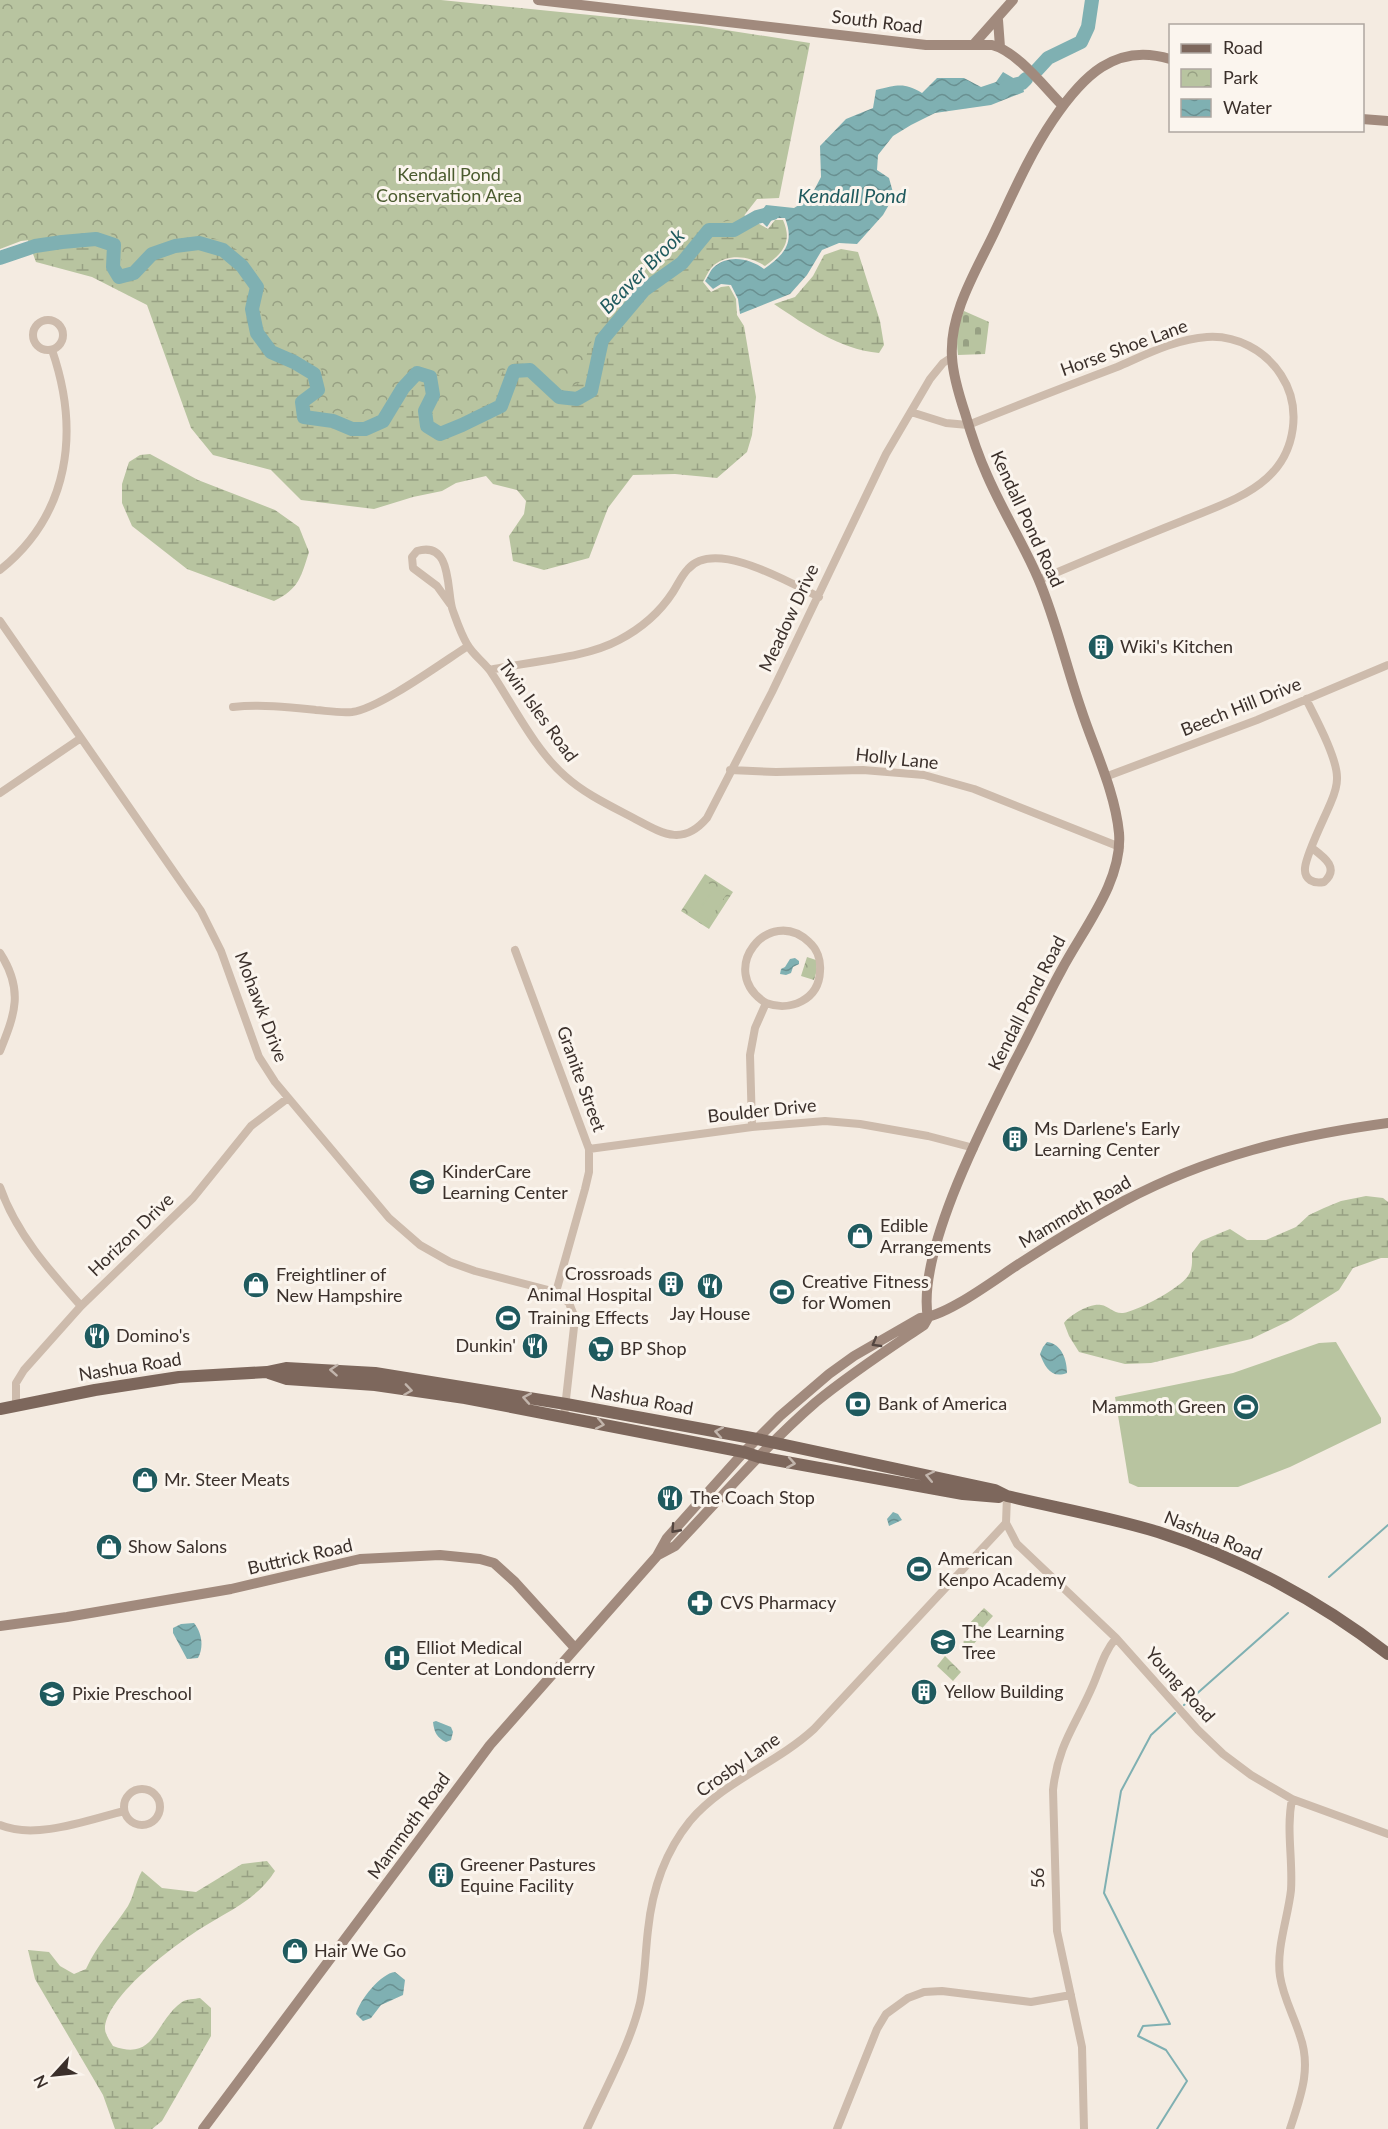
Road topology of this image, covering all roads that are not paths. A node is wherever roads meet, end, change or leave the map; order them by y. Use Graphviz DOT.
graph roads {
  1 [pos="538,0"];
  2 [pos="1013,0"];
  3 [pos="555,1"];
  4 [pos="998,20"];
  5 [pos="973,45"];
  6 [pos="1000,47"];
  7 [pos="1169,59"];
  8 [pos="1063,106"];
  9 [pos="1364,119"];
  10 [pos="1388,121"];
  11 [pos="52,350"];
  12 [pos="952,357"];
  13 [pos="911,412"];
  14 [pos="968,425"];
  15 [pos="0,570"];
  16 [pos="1039,580"];
  17 [pos="819,597"];
  18 [pos="450,604"];
  19 [pos="0,621"];
  20 [pos="468,646"];
  21 [pos="1388,665"];
  22 [pos="490,670"];
  23 [pos="1306,699"];
  24 [pos="233,707"];
  25 [pos="81,738"];
  26 [pos="730,770"];
  27 [pos="1105,777"];
  28 [pos="0,793"];
  29 [pos="690,833"];
  30 [pos="1120,847"];
  31 [pos="1312,848"];
  32 [pos="515,950"];
  33 [pos="0,953"];
  34 [pos="766,1003"];
  35 [pos="0,1051"];
  36 [pos="288,1098"];
  37 [pos="1388,1123"];
  38 [pos="752,1127"];
  39 [pos="974,1148"];
  40 [pos="589,1149"];
  41 [pos="1,1192"];
  42 [pos="556,1292"];
  43 [pos="81,1306"];
  44 [pos="928,1318"];
  45 [pos="16,1406"];
  46 [pos="0,1409"];
  47 [pos="565,1411"];
  48 [pos="757,1439"];
  49 [pos="774,1443"];
  50 [pos="744,1452"];
  51 [pos="759,1457"];
  52 [pos="1006,1496"];
  53 [pos="1006,1523"];
  54 [pos="657,1556"];
  55 [pos="0,1626"];
  56 [pos="1116,1638"];
  57 [pos="574,1647"];
  58 [pos="1388,1654"];
  59 [pos="1292,1799"];
  60 [pos="124,1811"];
  61 [pos="0,1825"];
  62 [pos="1388,1834"];
  63 [pos="1071,1995"];
  64 [pos="203,2129"];
  65 [pos="587,2129"];
  66 [pos="837,2129"];
  67 [pos="1084,2129"];
  68 [pos="1290,2129"];
  1 -- 3 [label="street, South Road"];
  2 -- 4 [label="street"];
  3 -- 5 [label="street, South Road"];
  4 -- 5 [label="street"];
  4 -- 6 [label="street"];
  5 -- 6 [label="street, South Road"];
  6 -- 8 [label="street"];
  7 -- 8 [label="street"];
  8 -- 12 [label="street, Kendall Pond Road"];
  9 -- 10 [label="street"];
  11 -- 15 [label="street"];
  12 -- 13 [label="street, Meadow Drive"];
  12 -- 14 [label="street, Kendall Pond Road"];
  13 -- 14 [label="street"];
  13 -- 17 [label="street, Meadow Drive"];
  14 -- 16 [label="street, Kendall Pond Road"];
  14 -- 16 [label="street, Horse Shoe Lane"];
  16 -- 27 [label="street, Kendall Pond Road"];
  17 -- 22 [label="street"];
  17 -- 26 [label="street, Meadow Drive"];
  18 -- 18 [label="street, Twin Isles Road"];
  18 -- 20 [label="street, Twin Isles Road"];
  19 -- 25 [label="street, Mohawk Drive"];
  20 -- 22 [label="street, Twin Isles Road"];
  20 -- 24 [label="street"];
  21 -- 23 [label="street, Beech Hill Drive"];
  22 -- 29 [label="street, Twin Isles Road"];
  23 -- 27 [label="street, Beech Hill Drive"];
  23 -- 31 [label="street"];
  25 -- 28 [label="street"];
  25 -- 36 [label="street, Mohawk Drive"];
  26 -- 29 [label="street, Meadow Drive"];
  26 -- 30 [label="street, Holly Lane"];
  27 -- 30 [label="street, Kendall Pond Road"];
  30 -- 39 [label="street, Kendall Pond Road"];
  32 -- 40 [label="street, Granite Street"];
  33 -- 35 [label="street"];
  34 -- 34 [label="street"];
  34 -- 38 [label="street"];
  36 -- 42 [label="street, Mohawk Drive"];
  36 -- 43 [label="street, Horizon Drive"];
  37 -- 44 [label="street, Mammoth Road"];
  38 -- 39 [label="street, Boulder Drive"];
  38 -- 40 [label="street, Boulder Drive"];
  39 -- 44 [label="street, Kendall Pond Road"];
  40 -- 42 [label="street, Granite Street"];
  41 -- 43 [label="street"];
  42 -- 47 [label="street"];
  43 -- 45 [label="street, Horizon Drive"];
  44 -- 48 [label="street, Mammoth Road, one-way"];
  44 -- 49 [label="street, Mammoth Road"];
  45 -- 46 [label="main road, Nashua Road"];
  45 -- 47 [label="main road, Nashua Road"];
  48 -- 47 [label="main road, Nashua Road, one-way"];
  47 -- 50 [label="main road, Nashua Road, one-way"];
  48 -- 49 [label="main road, Nashua Road"];
  48 -- 50 [label="street, Mammoth Road"];
  49 -- 51 [label="street, Mammoth Road"];
  52 -- 49 [label="main road, Nashua Road, one-way"];
  50 -- 51 [label="main road, Nashua Road"];
  50 -- 54 [label="street, Mammoth Road, one-way"];
  51 -- 52 [label="main road, Nashua Road, one-way"];
  51 -- 54 [label="street, Mammoth Road"];
  52 -- 53 [label="street"];
  52 -- 58 [label="main road, Nashua Road"];
  53 -- 56 [label="street, Young Road"];
  53 -- 65 [label="street, Crosby Lane"];
  54 -- 57 [label="street, Mammoth Road"];
  55 -- 57 [label="street, Buttrick Road"];
  56 -- 59 [label="street, Young Road"];
  56 -- 63 [label="street, 56"];
  57 -- 64 [label="street, Mammoth Road"];
  59 -- 62 [label="street, Young Road"];
  59 -- 68 [label="street"];
  60 -- 60 [label="street"];
  60 -- 61 [label="street"];
  63 -- 66 [label="street"];
  63 -- 67 [label="street, 56"];
}
